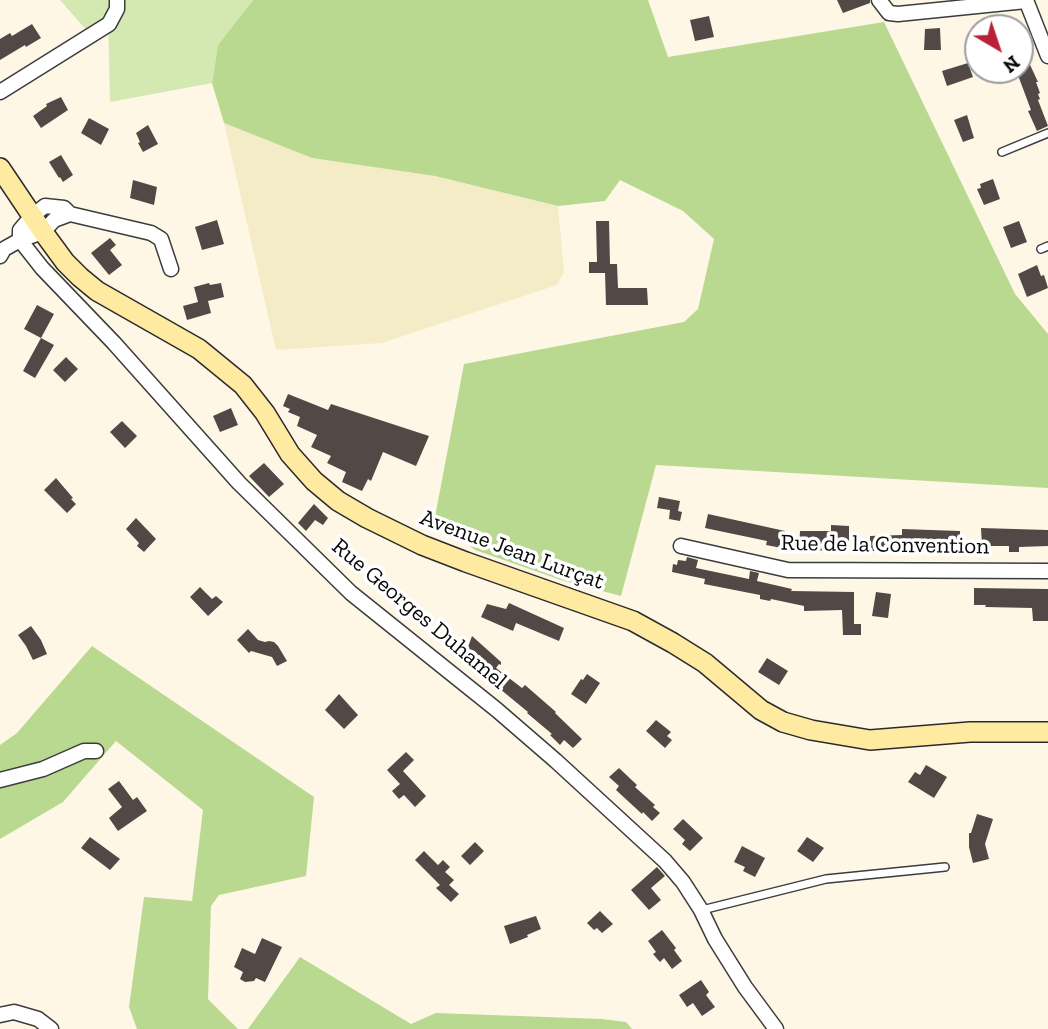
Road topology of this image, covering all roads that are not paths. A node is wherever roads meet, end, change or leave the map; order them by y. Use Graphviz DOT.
graph roads {
  1 [pos="117,0"];
  2 [pos="879,0"];
  3 [pos="1026,0"];
  4 [pos="1048,56"];
  5 [pos="0,92"];
  6 [pos="1048,134"];
  7 [pos="1002,152"];
  8 [pos="0,168"];
  9 [pos="37,224"];
  10 [pos="20,240"];
  11 [pos="0,256"];
  12 [pos="172,268"];
  13 [pos="681,546"];
  14 [pos="1048,571"];
  15 [pos="1048,732"];
  16 [pos="96,751"];
  17 [pos="0,780"];
  18 [pos="945,867"];
  19 [pos="701,910"];
  20 [pos="0,1015"];
  21 [pos="51,1029"];
  22 [pos="776,1029"];
  1 -- 5 [label="street"];
  2 -- 3 [label="street"];
  3 -- 4 [label="street"];
  6 -- 7 [label="lane"];
  8 -- 9 [label="main road, Avenue Jean Lurçat"];
  9 -- 10 [label="street"];
  9 -- 12 [label="street"];
  9 -- 15 [label="main road, Avenue Jean Lurçat"];
  10 -- 11 [label="street"];
  10 -- 19 [label="street, Rue Georges Duhamel"];
  13 -- 14 [label="street, Rue de la Convention"];
  16 -- 17 [label="street"];
  18 -- 19 [label="lane"];
  19 -- 22 [label="street, Rue Georges Duhamel"];
  20 -- 21 [label="street"];
}
